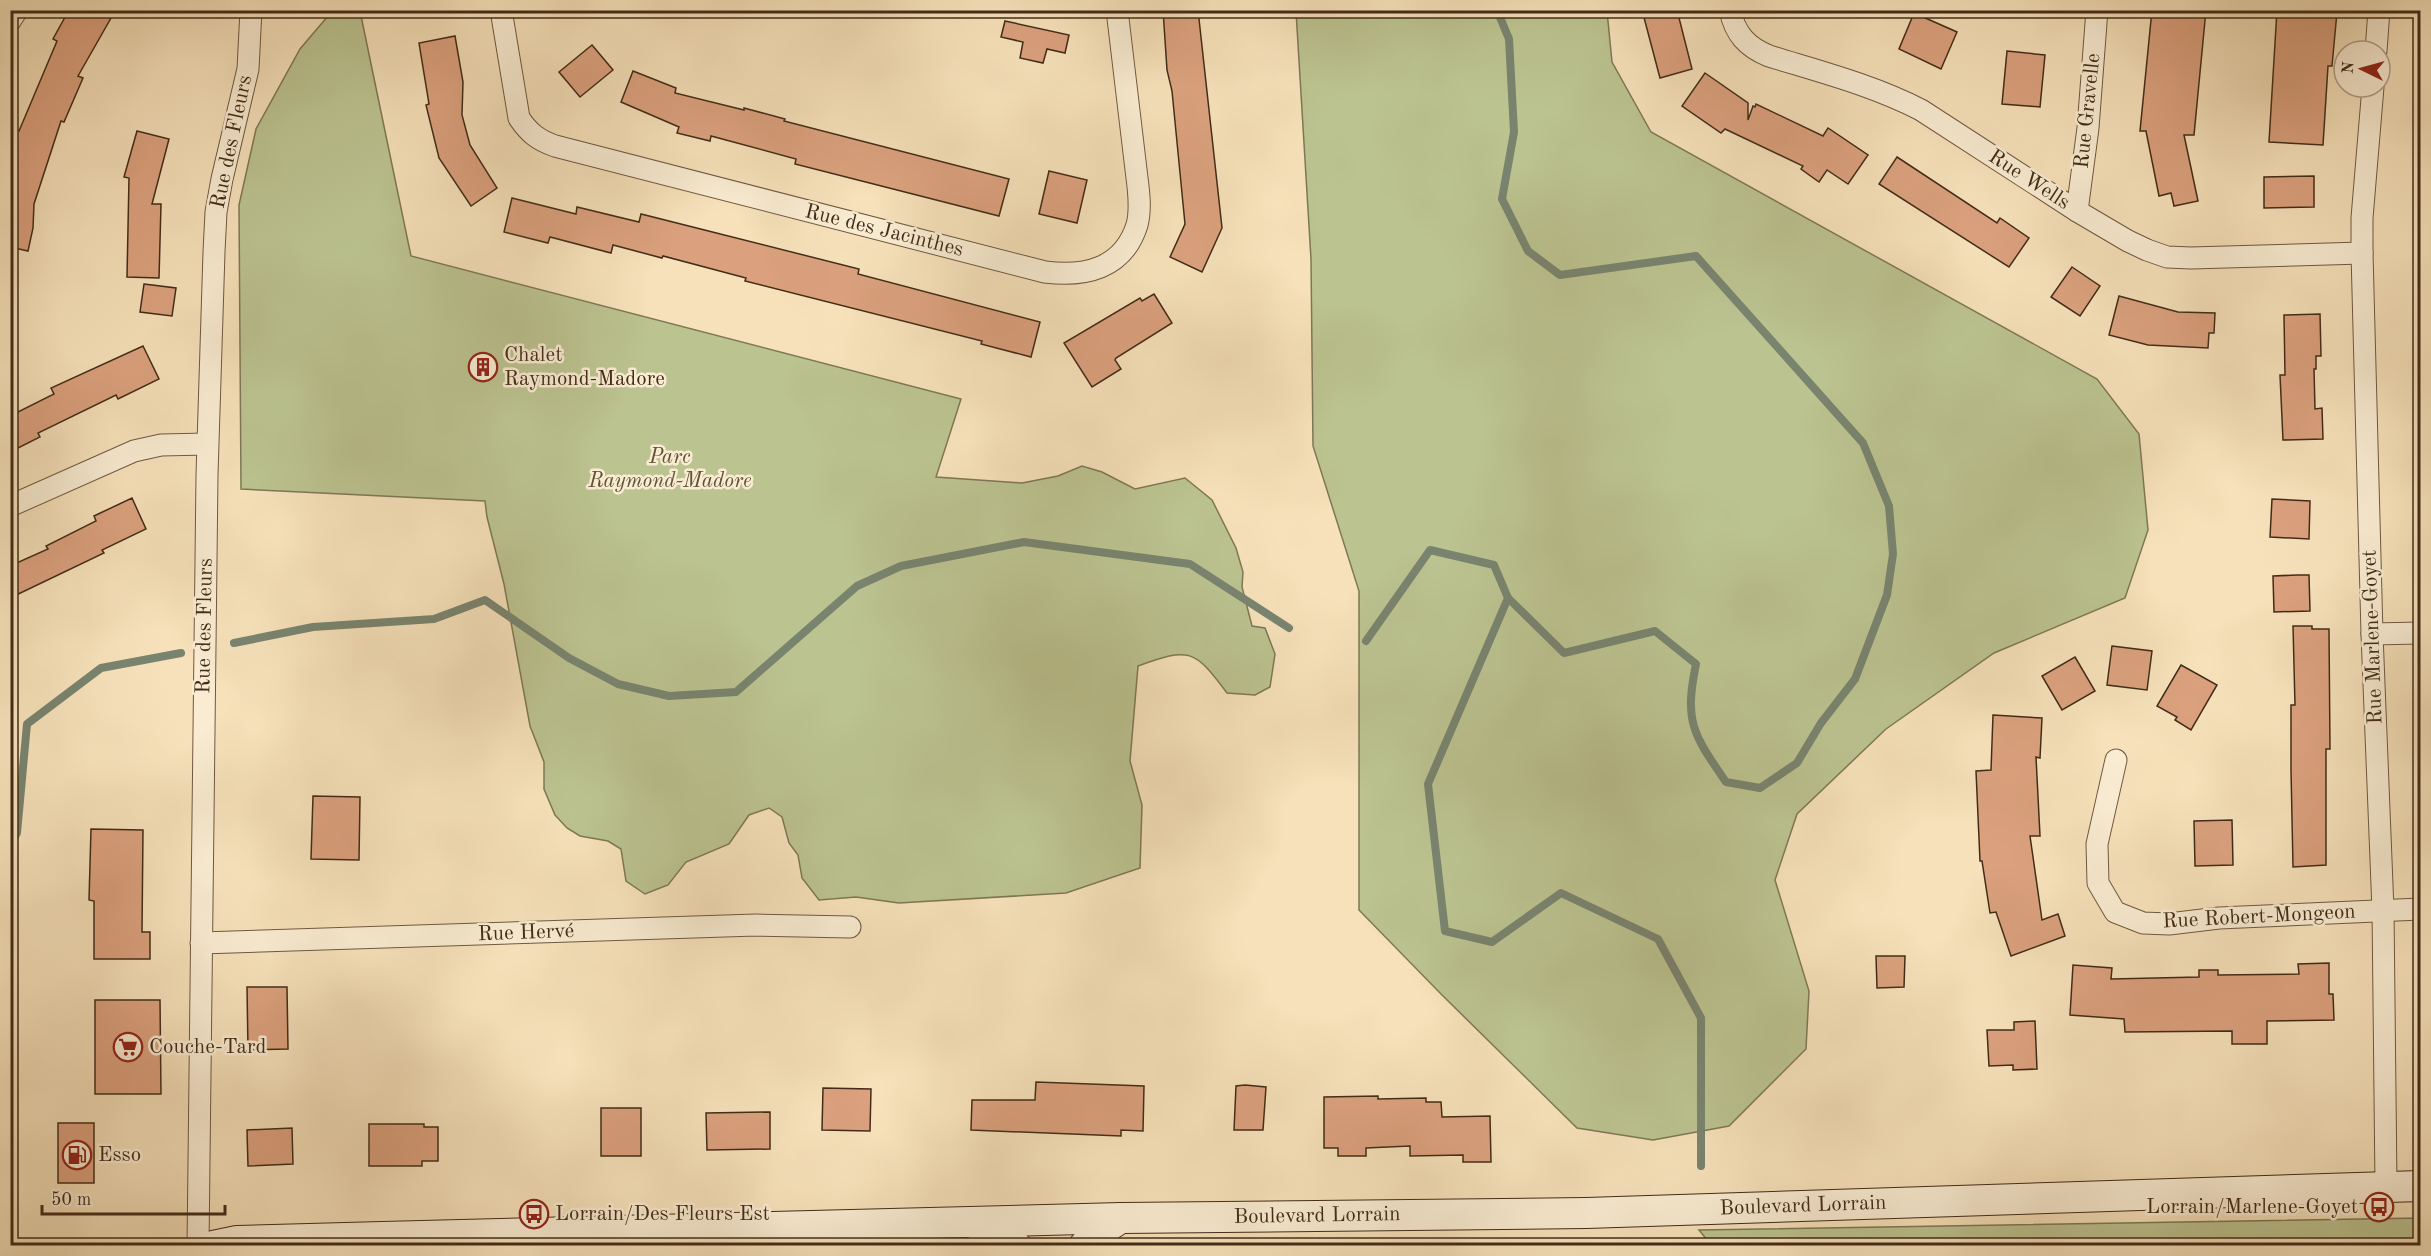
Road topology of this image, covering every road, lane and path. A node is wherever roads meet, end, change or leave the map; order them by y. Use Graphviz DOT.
graph roads {
  1 [pos="17,10"];
  2 [pos="251,10"];
  3 [pos="501,10"];
  4 [pos="1117,10"];
  5 [pos="1730,10"];
  6 [pos="2097,10"];
  7 [pos="2379,10"];
  8 [pos="10,21"];
  9 [pos="2377,39"];
  10 [pos="2372,99"];
  11 [pos="2077,211"];
  12 [pos="2362,253"];
  13 [pos="207,444"];
  14 [pos="10,506"];
  15 [pos="2421,633"];
  16 [pos="2372,634"];
  17 [pos="2116,760"];
  18 [pos="2421,909"];
  19 [pos="2383,910"];
  20 [pos="850,927"];
  21 [pos="201,943"];
  22 [pos="2386,1186"];
  23 [pos="2421,1186"];
  24 [pos="1121,1218"];
  25 [pos="970,1222"];
  26 [pos="371,1241"];
  27 [pos="198,1245"];
  28 [pos="213,1245"];
  29 [pos="1016,1245"];
  30 [pos="1083,1245"];
  1 -- 8 [label="street"];
  2 -- 13 [label="street, Rue des Fleurs"];
  3 -- 4 [label="street, Rue des Jacinthes"];
  5 -- 11 [label="street, Rue Wells"];
  6 -- 11 [label="street, Rue Gravelle"];
  7 -- 9 [label="street"];
  10 -- 12 [label="street, Rue Marlene-Goyet"];
  11 -- 12 [label="street, Rue Wells"];
  12 -- 16 [label="street, Rue Marlene-Goyet"];
  13 -- 14 [label="street"];
  13 -- 21 [label="street, Rue des Fleurs"];
  15 -- 16 [label="street"];
  16 -- 19 [label="street, Rue Marlene-Goyet"];
  17 -- 19 [label="street, Rue Robert-Mongeon"];
  18 -- 19 [label="street, Rue Robert-Mongeon"];
  19 -- 22 [label="street, Rue Marlene-Goyet"];
  20 -- 21 [label="street, Rue Hervé"];
  21 -- 27 [label="street, Rue des Fleurs"];
  22 -- 23 [label="main road, Boulevard Lorrain"];
  22 -- 24 [label="main road, Boulevard Lorrain"];
  24 -- 25 [label="main road, Boulevard Lorrain"];
  24 -- 30 [label="main road"];
  25 -- 26 [label="main road, Boulevard Lorrain"];
  25 -- 29 [label="main road"];
  26 -- 28 [label="main road, Boulevard Lorrain"];
}
